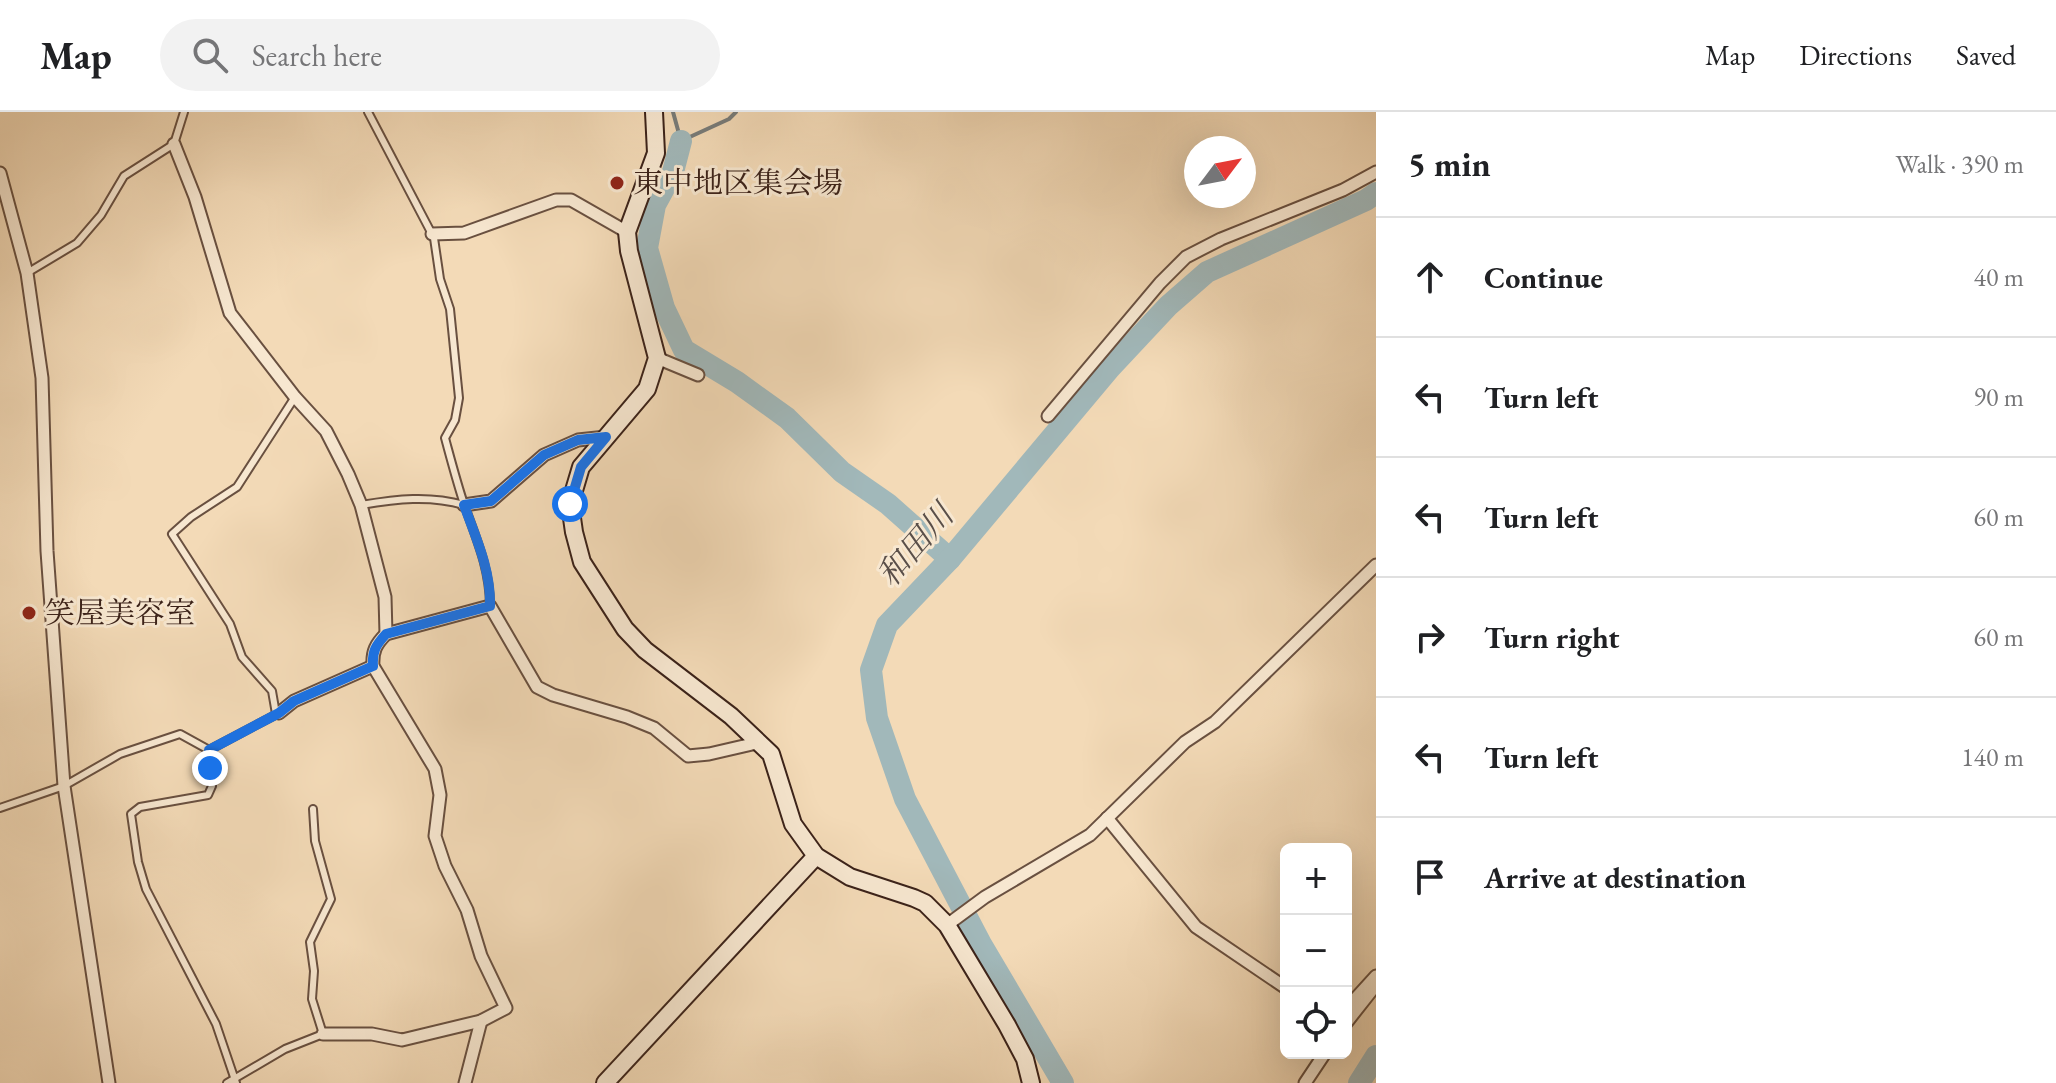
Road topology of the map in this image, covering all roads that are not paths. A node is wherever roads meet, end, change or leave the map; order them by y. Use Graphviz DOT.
graph roads {
  1 [pos="184,112"];
  2 [pos="368,112"];
  3 [pos="654,112"];
  4 [pos="174,144"];
  5 [pos="1376,172"];
  6 [pos="0,173"];
  7 [pos="627,232"];
  8 [pos="432,234"];
  9 [pos="27,273"];
  10 [pos="657,358"];
  11 [pos="698,375"];
  12 [pos="295,397"];
  13 [pos="1048,416"];
  14 [pos="606,437"];
  15 [pos="361,505"];
  16 [pos="464,505"];
  17 [pos="1376,565"];
  18 [pos="490,606"];
  19 [pos="386,634"];
  20 [pos="373,666"];
  21 [pos="278,713"];
  22 [pos="761,742"];
  23 [pos="209,750"];
  24 [pos="64,786"];
  25 [pos="0,808"];
  26 [pos="313,809"];
  27 [pos="1107,818"];
  28 [pos="816,856"];
  29 [pos="951,923"];
  30 [pos="1376,976"];
  31 [pos="1376,985"];
  32 [pos="1285,987"];
  33 [pos="1352,1002"];
  34 [pos="1352,1015"];
  35 [pos="481,1021"];
  36 [pos="323,1034"];
  37 [pos="1321,1059"];
  38 [pos="235,1080"];
  39 [pos="109,1083"];
  40 [pos="227,1083"];
  41 [pos="465,1083"];
  42 [pos="605,1083"];
  43 [pos="1031,1083"];
  44 [pos="1305,1083"];
  1 -- 4 [label="lane"];
  2 -- 8 [label="lane"];
  3 -- 7 [label="street"];
  4 -- 9 [label="lane"];
  4 -- 12 [label="street"];
  5 -- 13 [label="street"];
  6 -- 9 [label="street"];
  7 -- 8 [label="street"];
  7 -- 10 [label="street"];
  8 -- 16 [label="lane"];
  9 -- 24 [label="street"];
  10 -- 11 [label="street"];
  10 -- 14 [label="street"];
  12 -- 15 [label="street"];
  12 -- 21 [label="lane"];
  14 -- 16 [label="street"];
  14 -- 22 [label="street"];
  15 -- 16 [label="lane"];
  15 -- 19 [label="street"];
  16 -- 18 [label="lane"];
  17 -- 27 [label="street"];
  18 -- 19 [label="street"];
  18 -- 22 [label="street"];
  19 -- 20 [label="street"];
  20 -- 21 [label="street"];
  20 -- 35 [label="street"];
  21 -- 23 [label="lane"];
  22 -- 28 [label="street"];
  23 -- 24 [label="lane"];
  23 -- 38 [label="lane"];
  24 -- 25 [label="lane"];
  24 -- 39 [label="street"];
  26 -- 36 [label="lane"];
  27 -- 29 [label="street"];
  27 -- 32 [label="street"];
  28 -- 29 [label="street"];
  28 -- 42 [label="street"];
  29 -- 43 [label="street"];
  30 -- 33 [label="street"];
  31 -- 34 [label="street"];
  35 -- 36 [label="street"];
  35 -- 41 [label="street"];
  36 -- 38 [label="lane"];
  37 -- 44 [label="street"];
  38 -- 40 [label="lane"];
}
